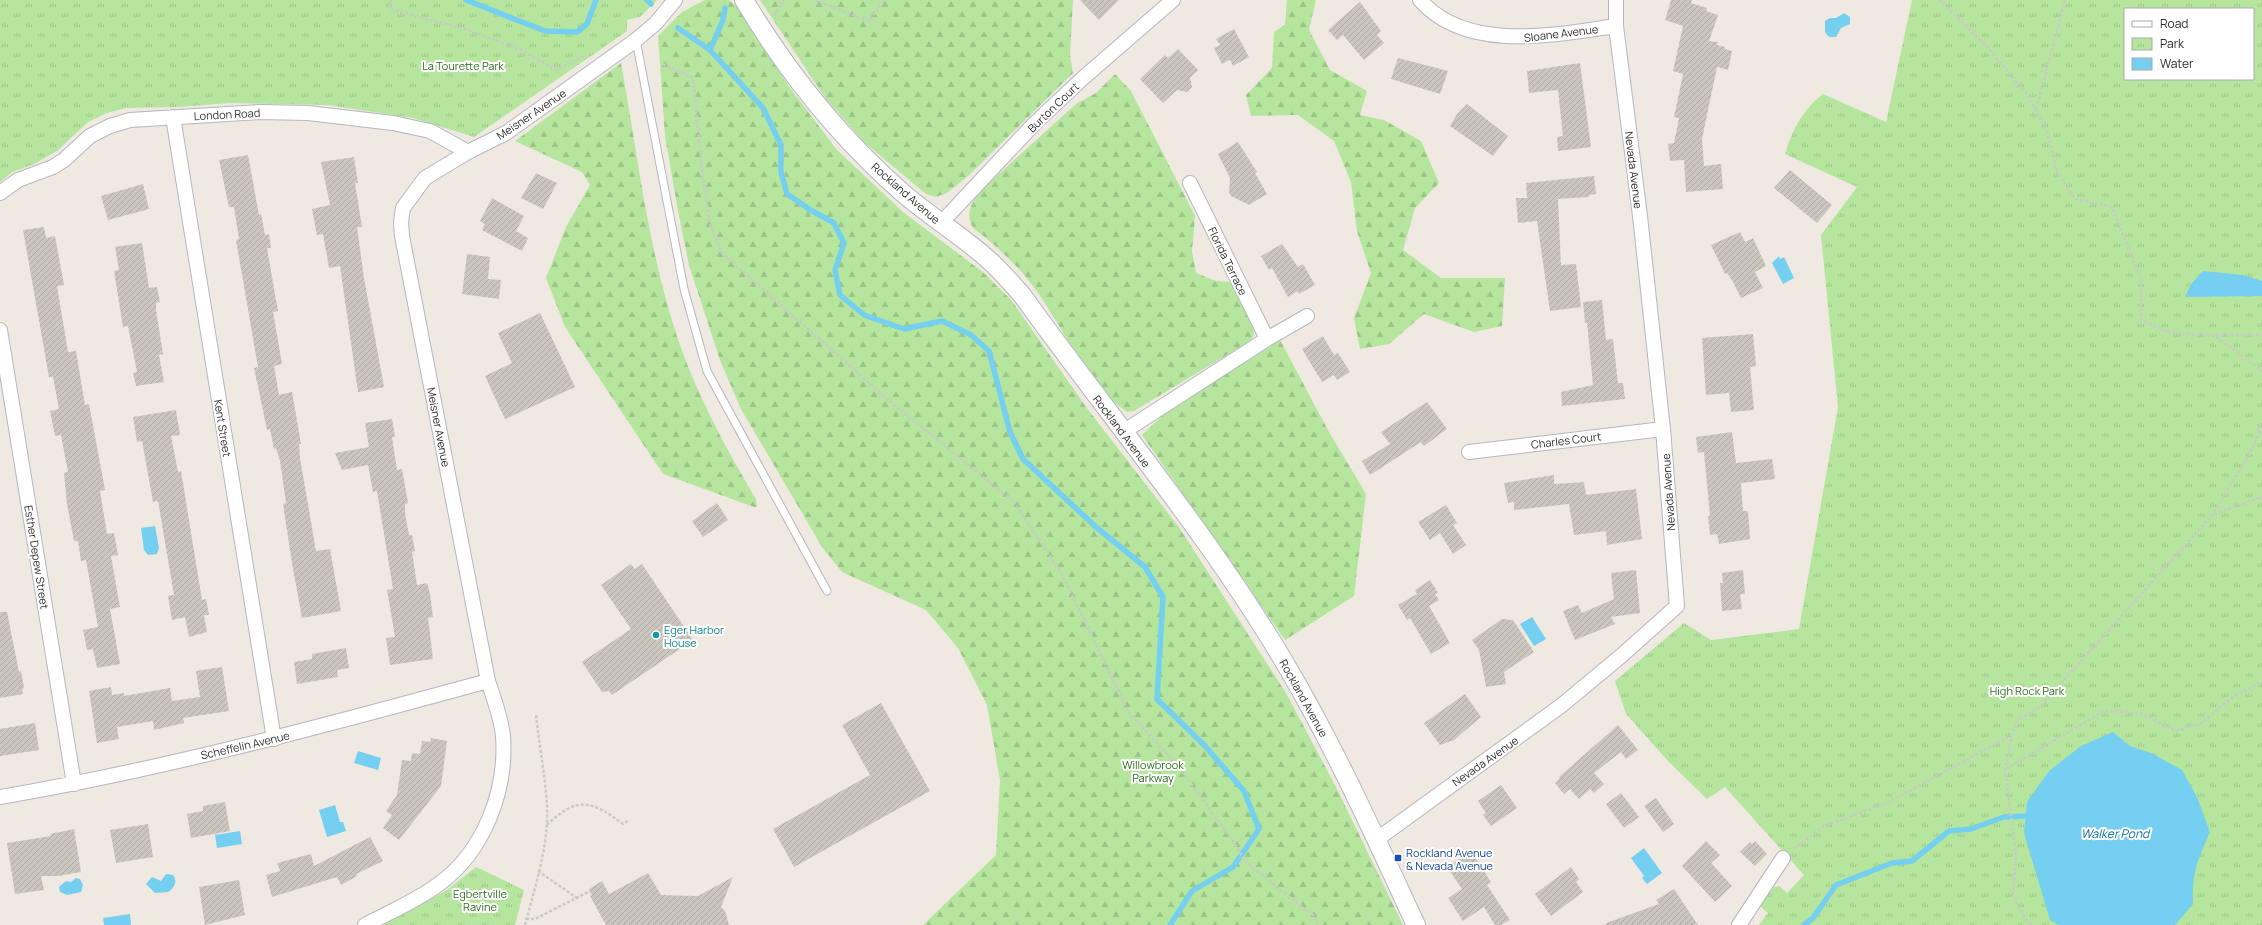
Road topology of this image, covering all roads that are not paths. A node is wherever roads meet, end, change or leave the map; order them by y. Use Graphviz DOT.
graph roads {
  1 [pos="675,0"];
  2 [pos="744,0"];
  3 [pos="1173,0"];
  4 [pos="1420,0"];
  5 [pos="1616,0"];
  6 [pos="1616,26"];
  7 [pos="636,40"];
  8 [pos="173,117"];
  9 [pos="468,152"];
  10 [pos="1190,183"];
  11 [pos="0,193"];
  12 [pos="941,223"];
  13 [pos="1307,316"];
  14 [pos="0,330"];
  15 [pos="1267,339"];
  16 [pos="1663,429"];
  17 [pos="1123,432"];
  18 [pos="1469,452"];
  19 [pos="827,591"];
  20 [pos="488,681"];
  21 [pos="274,739"];
  22 [pos="74,784"];
  23 [pos="0,797"];
  24 [pos="1376,840"];
  25 [pos="1783,858"];
  26 [pos="365,925"];
  27 [pos="1416,925"];
  28 [pos="1739,925"];
  1 -- 7 [label="street, Meisner Avenue"];
  2 -- 12 [label="street, Rockland Avenue"];
  3 -- 12 [label="street, Burton Court"];
  4 -- 6 [label="street, Sloane Avenue"];
  5 -- 6 [label="street, Nevada Avenue"];
  6 -- 16 [label="street, Nevada Avenue"];
  7 -- 9 [label="street, Meisner Avenue"];
  7 -- 19 [label="lane"];
  8 -- 9 [label="street, London Road"];
  8 -- 11 [label="street, London Road"];
  8 -- 21 [label="street, Kent Street"];
  9 -- 20 [label="street, Meisner Avenue"];
  10 -- 15 [label="street, Florida Terrace"];
  12 -- 17 [label="street, Rockland Avenue"];
  13 -- 15 [label="street"];
  14 -- 22 [label="street, Esther Depew Street"];
  15 -- 17 [label="street"];
  16 -- 18 [label="street, Charles Court"];
  16 -- 24 [label="street, Nevada Avenue"];
  17 -- 24 [label="street, Rockland Avenue"];
  20 -- 21 [label="street, Scheffelin Avenue"];
  20 -- 26 [label="street, Meisner Avenue"];
  21 -- 22 [label="street, Scheffelin Avenue"];
  22 -- 23 [label="street, Scheffelin Avenue"];
  24 -- 27 [label="street, Rockland Avenue"];
  25 -- 28 [label="street"];
}
